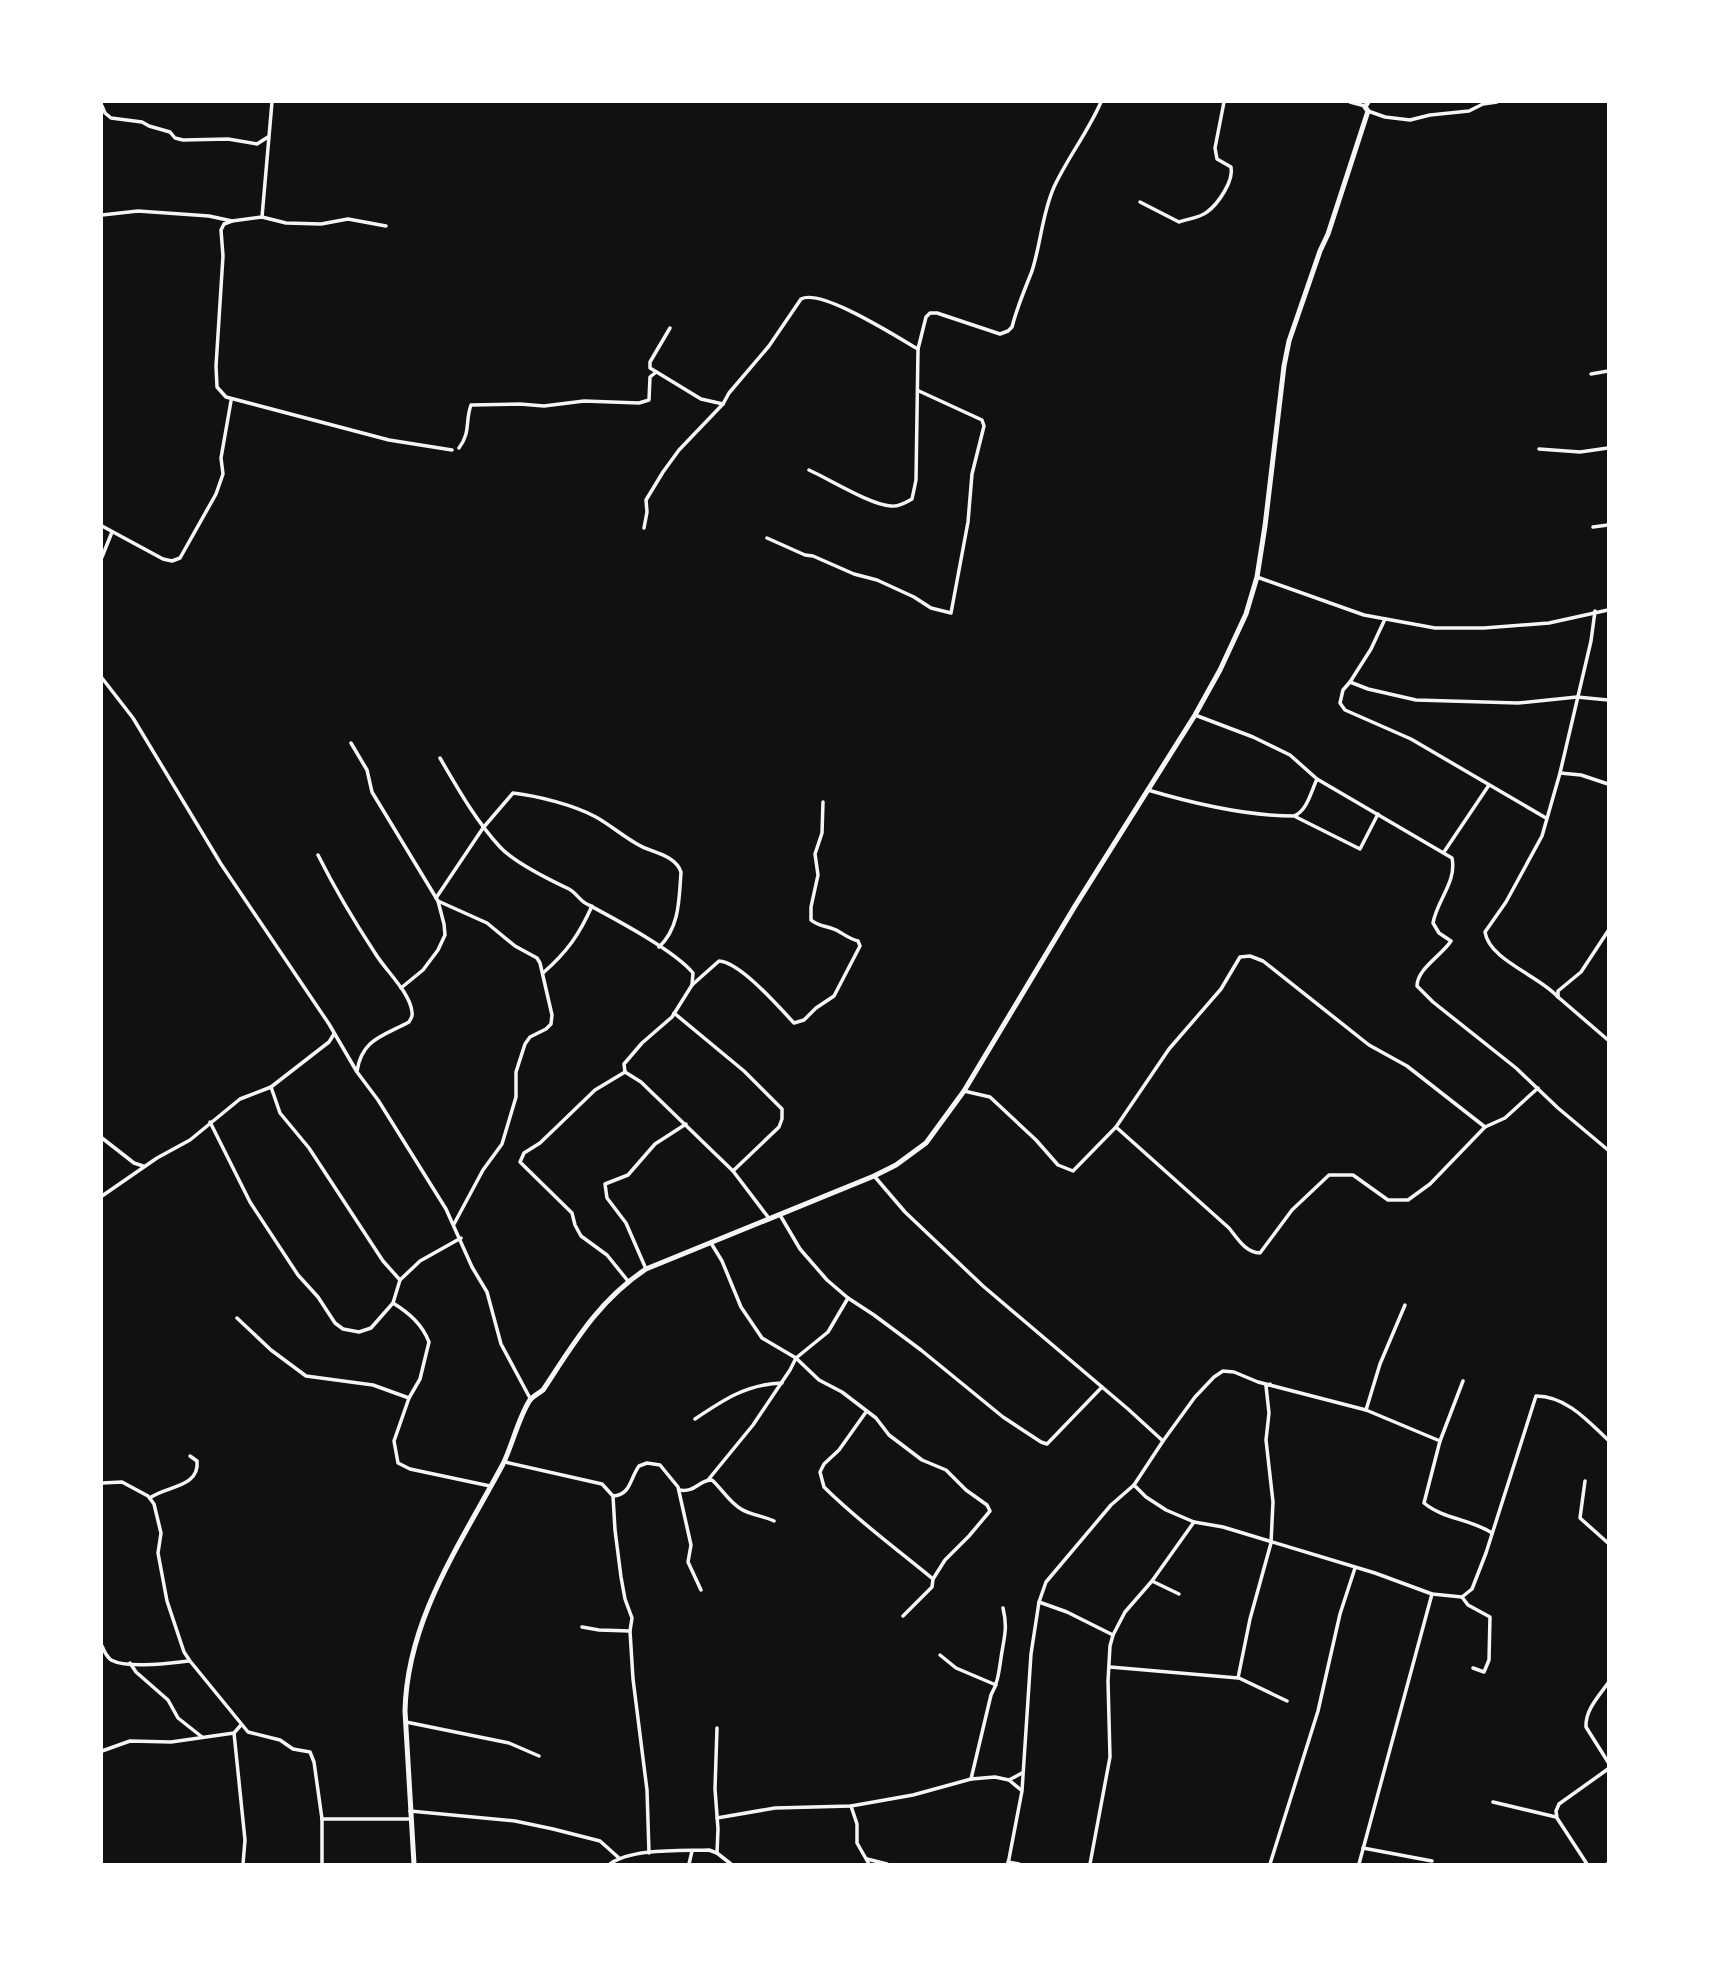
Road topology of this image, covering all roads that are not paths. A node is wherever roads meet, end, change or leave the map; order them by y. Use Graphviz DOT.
graph roads {
  1 [pos="272,102"];
  2 [pos="1101,102"];
  3 [pos="1224,102"];
  4 [pos="1350,102"];
  5 [pos="1497,102"];
  6 [pos="102,106"];
  7 [pos="1367,106"];
  8 [pos="268,137"];
  9 [pos="1140,202"];
  10 [pos="102,215"];
  11 [pos="262,217"];
  12 [pos="232,221"];
  13 [pos="386,226"];
  14 [pos="670,328"];
  15 [pos="918,349"];
  16 [pos="1608,371"];
  17 [pos="655,373"];
  18 [pos="1591,374"];
  19 [pos="919,391"];
  20 [pos="231,400"];
  21 [pos="723,404"];
  22 [pos="459,448"];
  23 [pos="1608,448"];
  24 [pos="1539,449"];
  25 [pos="452,450"];
  26 [pos="809,470"];
  27 [pos="1608,525"];
  28 [pos="102,526"];
  29 [pos="1592,527"];
  30 [pos="644,528"];
  31 [pos="112,532"];
  32 [pos="767,538"];
  33 [pos="102,557"];
  34 [pos="1257,577"];
  35 [pos="1608,610"];
  36 [pos="1595,611"];
  37 [pos="1385,619"];
  38 [pos="102,678"];
  39 [pos="1350,682"];
  40 [pos="1577,697"];
  41 [pos="1608,701"];
  42 [pos="1195,715"];
  43 [pos="351,743"];
  44 [pos="440,758"];
  45 [pos="1559,773"];
  46 [pos="1317,779"];
  47 [pos="1608,784"];
  48 [pos="1489,785"];
  49 [pos="1148,790"];
  50 [pos="823,802"];
  51 [pos="1378,814"];
  52 [pos="1294,816"];
  53 [pos="1546,818"];
  54 [pos="483,828"];
  55 [pos="1444,852"];
  56 [pos="318,855"];
  57 [pos="437,900"];
  58 [pos="592,906"];
  59 [pos="1608,930"];
  60 [pos="659,947"];
  61 [pos="543,973"];
  62 [pos="692,985"];
  63 [pos="401,988"];
  64 [pos="1558,997"];
  65 [pos="674,1013"];
  66 [pos="334,1034"];
  67 [pos="1608,1041"];
  68 [pos="357,1072"];
  69 [pos="625,1072"];
  70 [pos="271,1087"];
  71 [pos="1538,1088"];
  72 [pos="964,1091"];
  73 [pos="210,1122"];
  74 [pos="686,1124"];
  75 [pos="1116,1127"];
  76 [pos="1485,1127"];
  77 [pos="102,1138"];
  78 [pos="1608,1150"];
  79 [pos="144,1167"];
  80 [pos="733,1171"];
  81 [pos="874,1175"];
  82 [pos="102,1196"];
  83 [pos="779,1213"];
  84 [pos="768,1217"];
  85 [pos="454,1224"];
  86 [pos="461,1238"];
  87 [pos="710,1241"];
  88 [pos="646,1269"];
  89 [pos="400,1280"];
  90 [pos="628,1281"];
  91 [pos="848,1298"];
  92 [pos="393,1303"];
  93 [pos="1405,1304"];
  94 [pos="237,1318"];
  95 [pos="796,1358"];
  96 [pos="1463,1381"];
  97 [pos="782,1383"];
  98 [pos="1270,1384"];
  99 [pos="1102,1387"];
  100 [pos="409,1398"];
  101 [pos="531,1400"];
  102 [pos="1366,1410"];
  103 [pos="866,1411"];
  104 [pos="695,1419"];
  105 [pos="1608,1440"];
  106 [pos="1163,1441"];
  107 [pos="1440,1441"];
  108 [pos="190,1456"];
  109 [pos="504,1462"];
  110 [pos="708,1480"];
  111 [pos="1585,1481"];
  112 [pos="102,1483"];
  113 [pos="1133,1485"];
  114 [pos="490,1486"];
  115 [pos="679,1490"];
  116 [pos="613,1496"];
  117 [pos="150,1498"];
  118 [pos="774,1521"];
  119 [pos="1194,1522"];
  120 [pos="1493,1533"];
  121 [pos="1271,1543"];
  122 [pos="1608,1543"];
  123 [pos="1355,1569"];
  124 [pos="933,1579"];
  125 [pos="1152,1581"];
  126 [pos="701,1590"];
  127 [pos="1179,1594"];
  128 [pos="1432,1594"];
  129 [pos="1462,1597"];
  130 [pos="1039,1602"];
  131 [pos="1003,1608"];
  132 [pos="903,1616"];
  133 [pos="582,1627"];
  134 [pos="630,1631"];
  135 [pos="1113,1635"];
  136 [pos="102,1646"];
  137 [pos="940,1655"];
  138 [pos="190,1661"];
  139 [pos="130,1663"];
  140 [pos="1110,1667"];
  141 [pos="1473,1668"];
  142 [pos="1238,1678"];
  143 [pos="1608,1683"];
  144 [pos="997,1685"];
  145 [pos="1287,1700"];
  146 [pos="405,1721"];
  147 [pos="241,1725"];
  148 [pos="718,1728"];
  149 [pos="234,1733"];
  150 [pos="202,1737"];
  151 [pos="102,1751"];
  152 [pos="539,1756"];
  153 [pos="1608,1762"];
  154 [pos="1608,1769"];
  155 [pos="1022,1773"];
  156 [pos="971,1779"];
  157 [pos="1009,1780"];
  158 [pos="1022,1791"];
  159 [pos="1493,1802"];
  160 [pos="851,1806"];
  161 [pos="410,1815"];
  162 [pos="717,1818"];
  163 [pos="1556,1818"];
  164 [pos="322,1819"];
  165 [pos="1363,1848"];
  166 [pos="692,1851"];
  167 [pos="649,1853"];
  168 [pos="717,1853"];
  169 [pos="619,1858"];
  170 [pos="867,1859"];
  171 [pos="1432,1861"];
  172 [pos="1008,1863"];
  173 [pos="243,1864"];
  174 [pos="322,1864"];
  175 [pos="414,1864"];
  176 [pos="610,1864"];
  177 [pos="689,1864"];
  178 [pos="731,1864"];
  179 [pos="869,1864"];
  180 [pos="887,1864"];
  181 [pos="1019,1864"];
  182 [pos="1090,1864"];
  183 [pos="1270,1864"];
  184 [pos="1359,1864"];
  185 [pos="1587,1864"];
  1 -- 8 [label="street"];
  2 -- 15 [label="street"];
  3 -- 9 [label="street"];
  4 -- 7 [label="street"];
  5 -- 7 [label="street"];
  6 -- 8 [label="street"];
  7 -- 34 [label="main road"];
  8 -- 11 [label="street"];
  10 -- 12 [label="street"];
  11 -- 12 [label="street"];
  11 -- 13 [label="street"];
  12 -- 20 [label="street"];
  14 -- 17 [label="street"];
  15 -- 19 [label="street"];
  15 -- 21 [label="street"];
  16 -- 18 [label="street"];
  17 -- 21 [label="street"];
  17 -- 22 [label="street"];
  19 -- 26 [label="street"];
  19 -- 32 [label="street"];
  20 -- 25 [label="street"];
  20 -- 31 [label="street"];
  21 -- 30 [label="street"];
  23 -- 24 [label="street"];
  27 -- 29 [label="street"];
  28 -- 31 [label="street"];
  31 -- 33 [label="street"];
  34 -- 37 [label="street"];
  34 -- 42 [label="main road"];
  35 -- 36 [label="street"];
  36 -- 37 [label="street"];
  36 -- 40 [label="street"];
  37 -- 39 [label="street"];
  38 -- 66 [label="street"];
  39 -- 40 [label="street"];
  39 -- 48 [label="street"];
  40 -- 41 [label="street"];
  40 -- 45 [label="street"];
  42 -- 46 [label="street"];
  42 -- 49 [label="main road"];
  43 -- 57 [label="street"];
  44 -- 54 [label="street"];
  45 -- 47 [label="street"];
  45 -- 53 [label="street"];
  46 -- 51 [label="street"];
  46 -- 52 [label="street"];
  48 -- 53 [label="street"];
  48 -- 55 [label="street"];
  49 -- 52 [label="street"];
  49 -- 72 [label="main road"];
  50 -- 62 [label="street"];
  51 -- 52 [label="street"];
  51 -- 55 [label="street"];
  53 -- 64 [label="street"];
  54 -- 57 [label="street"];
  54 -- 58 [label="street"];
  54 -- 60 [label="street"];
  55 -- 71 [label="street"];
  56 -- 63 [label="street"];
  57 -- 61 [label="street"];
  57 -- 63 [label="street"];
  58 -- 60 [label="street"];
  58 -- 61 [label="street"];
  59 -- 64 [label="street"];
  60 -- 62 [label="street"];
  61 -- 85 [label="street"];
  62 -- 65 [label="street"];
  63 -- 68 [label="street"];
  64 -- 67 [label="street"];
  65 -- 69 [label="street"];
  65 -- 80 [label="street"];
  66 -- 68 [label="street"];
  66 -- 70 [label="street"];
  68 -- 85 [label="street"];
  69 -- 74 [label="street"];
  69 -- 90 [label="street"];
  70 -- 73 [label="street"];
  70 -- 89 [label="street"];
  71 -- 76 [label="street"];
  71 -- 78 [label="street"];
  72 -- 75 [label="street"];
  72 -- 81 [label="main road"];
  73 -- 79 [label="street"];
  73 -- 92 [label="street"];
  74 -- 80 [label="street"];
  74 -- 88 [label="street"];
  75 -- 76 [label="street"];
  75 -- 76 [label="street"];
  77 -- 79 [label="street"];
  79 -- 82 [label="street"];
  80 -- 84 [label="street"];
  81 -- 83 [label="main road"];
  81 -- 99 [label="street"];
  83 -- 84 [label="main road"];
  83 -- 91 [label="street"];
  84 -- 87 [label="main road"];
  85 -- 86 [label="street"];
  86 -- 89 [label="street"];
  86 -- 101 [label="street"];
  87 -- 88 [label="main road"];
  87 -- 95 [label="street"];
  88 -- 90 [label="main road"];
  89 -- 92 [label="street"];
  90 -- 101 [label="main road"];
  91 -- 95 [label="street"];
  91 -- 99 [label="street"];
  92 -- 100 [label="street"];
  93 -- 102 [label="street"];
  94 -- 100 [label="street"];
  95 -- 97 [label="street"];
  95 -- 103 [label="street"];
  96 -- 107 [label="street"];
  97 -- 104 [label="street"];
  97 -- 110 [label="street"];
  98 -- 102 [label="street"];
  98 -- 106 [label="street"];
  98 -- 121 [label="street"];
  99 -- 106 [label="street"];
  100 -- 114 [label="street"];
  101 -- 109 [label="main road"];
  102 -- 107 [label="street"];
  103 -- 124 [label="street"];
  103 -- 124 [label="street"];
  105 -- 120 [label="street"];
  106 -- 113 [label="street"];
  107 -- 120 [label="street"];
  108 -- 117 [label="street"];
  109 -- 114 [label="main road"];
  109 -- 116 [label="street"];
  110 -- 115 [label="street"];
  110 -- 118 [label="street"];
  111 -- 122 [label="street"];
  112 -- 117 [label="street"];
  113 -- 119 [label="street"];
  113 -- 130 [label="street"];
  114 -- 146 [label="main road"];
  115 -- 116 [label="street"];
  115 -- 126 [label="street"];
  116 -- 134 [label="street"];
  117 -- 138 [label="street"];
  119 -- 121 [label="street"];
  119 -- 125 [label="street"];
  120 -- 129 [label="street"];
  121 -- 123 [label="street"];
  121 -- 142 [label="street"];
  123 -- 128 [label="street"];
  123 -- 183 [label="street"];
  124 -- 132 [label="street"];
  125 -- 127 [label="street"];
  125 -- 135 [label="street"];
  128 -- 129 [label="street"];
  128 -- 165 [label="street"];
  129 -- 141 [label="street"];
  130 -- 135 [label="street"];
  130 -- 155 [label="street"];
  131 -- 144 [label="street"];
  133 -- 134 [label="street"];
  134 -- 167 [label="street"];
  135 -- 140 [label="street"];
  136 -- 139 [label="street"];
  137 -- 144 [label="street"];
  138 -- 139 [label="street"];
  138 -- 147 [label="street"];
  139 -- 150 [label="street"];
  140 -- 142 [label="street"];
  140 -- 182 [label="street"];
  142 -- 145 [label="street"];
  143 -- 153 [label="street"];
  144 -- 156 [label="street"];
  146 -- 152 [label="street"];
  146 -- 161 [label="main road"];
  147 -- 149 [label="street"];
  147 -- 164 [label="street"];
  148 -- 162 [label="street"];
  149 -- 150 [label="street"];
  149 -- 173 [label="street"];
  150 -- 151 [label="street"];
  154 -- 163 [label="street"];
  155 -- 157 [label="street"];
  155 -- 158 [label="street"];
  156 -- 157 [label="street"];
  156 -- 160 [label="street"];
  157 -- 158 [label="street"];
  158 -- 172 [label="street"];
  159 -- 163 [label="street"];
  160 -- 162 [label="street"];
  160 -- 170 [label="street"];
  161 -- 164 [label="street"];
  161 -- 169 [label="street"];
  161 -- 175 [label="main road"];
  162 -- 168 [label="street"];
  163 -- 185 [label="street"];
  164 -- 174 [label="street"];
  165 -- 171 [label="street"];
  165 -- 184 [label="street"];
  166 -- 167 [label="street"];
  166 -- 168 [label="street"];
  166 -- 177 [label="street"];
  167 -- 169 [label="street"];
  168 -- 178 [label="street"];
  169 -- 176 [label="street"];
  170 -- 179 [label="street"];
  170 -- 180 [label="street"];
  172 -- 181 [label="street"];
}
